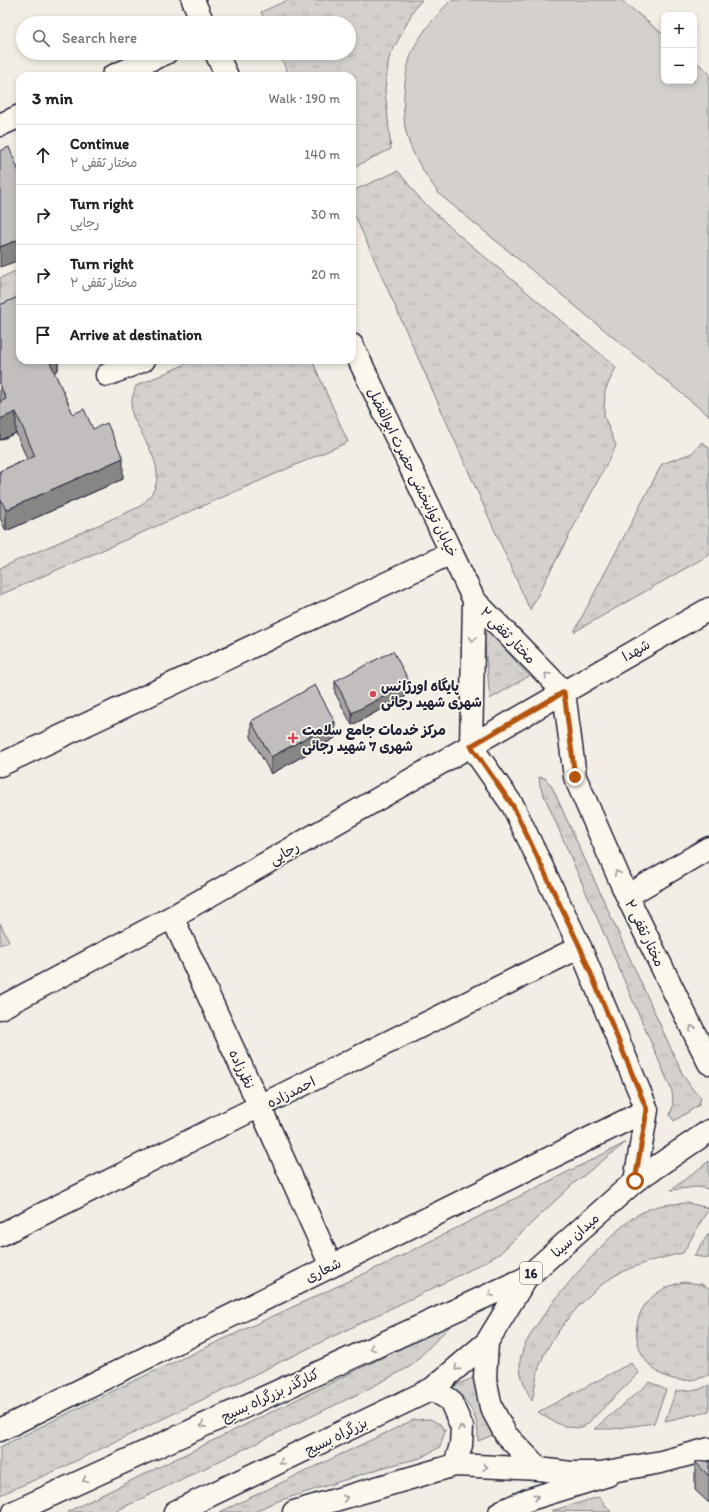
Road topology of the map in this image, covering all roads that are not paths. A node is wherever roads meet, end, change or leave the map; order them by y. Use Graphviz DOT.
graph roads {
  1 [pos="193,0"];
  2 [pos="200,16"];
  3 [pos="150,60"];
  4 [pos="219,60"];
  5 [pos="122,72"];
  6 [pos="225,72"];
  7 [pos="16,118"];
  8 [pos="0,125"];
  9 [pos="356,353"];
  10 [pos="134,364"];
  11 [pos="107,375"];
  12 [pos="451,553"];
  13 [pos="474,600"];
  14 [pos="709,609"];
  15 [pos="564,692"];
  16 [pos="471,746"];
  17 [pos="0,765"];
  18 [pos="709,848"];
  19 [pos="627,896"];
  20 [pos="172,918"];
  21 [pos="580,947"];
  22 [pos="0,1008"];
  23 [pos="709,1063"];
  24 [pos="260,1107"];
  25 [pos="647,1110"];
  26 [pos="709,1131"];
  27 [pos="635,1181"];
  28 [pos="0,1235"];
  29 [pos="331,1266"];
  30 [pos="526,1278"];
  31 [pos="487,1342"];
  32 [pos="432,1389"];
  33 [pos="0,1429"];
  34 [pos="709,1449"];
  35 [pos="455,1466"];
  36 [pos="641,1466"];
  37 [pos="539,1469"];
  38 [pos="14,1512"];
  39 [pos="175,1512"];
  40 [pos="294,1512"];
  41 [pos="500,1512"];
  1 -- 2 [label="main road"];
  3 -- 5 [label="main road"];
  4 -- 6 [label="main road"];
  7 -- 8 [label="main road"];
  9 -- 12 [label="main road, خیابان توانبخشی حضرت ابوالفضل"];
  10 -- 11 [label="main road"];
  12 -- 13 [label="main road, خیابان توانبخشی حضرت ابوالفضل"];
  12 -- 17 [label="main road"];
  15 -- 13 [label="main road, مختار ثقفی ۲, one-way"];
  13 -- 16 [label="main road, مختار ثقفی ۲, one-way"];
  14 -- 15 [label="main road, شهدا"];
  15 -- 16 [label="main road, رجایی"];
  19 -- 15 [label="main road, مختار ثقفی ۲, one-way"];
  16 -- 20 [label="main road, رجایی"];
  16 -- 21 [label="main road"];
  18 -- 19 [label="main road"];
  23 -- 19 [label="main road, مختار ثقفی ۲, one-way"];
  20 -- 22 [label="main road, رجایی"];
  20 -- 24 [label="main road, نظرزاده"];
  21 -- 24 [label="main road, احمدزاده"];
  21 -- 25 [label="main road"];
  24 -- 28 [label="main road, احمدزاده"];
  24 -- 29 [label="main road, نظرزاده"];
  25 -- 27 [label="main road"];
  25 -- 29 [label="main road, شعاری"];
  26 -- 27 [label="main road, میدان سینا / 16"];
  27 -- 30 [label="main road, میدان سینا / 16"];
  29 -- 33 [label="main road, شعاری"];
  30 -- 31 [label="main road, میدان سینا / 16"];
  30 -- 38 [label="main road, کنارگذر بزرگراه بسیج, one-way"];
  31 -- 32 [label="main road, بزرگراه بسیج / 16, one-way"];
  31 -- 37 [label="main road, میدان سینا / 16"];
  35 -- 32 [label="main road, one-way"];
  32 -- 39 [label="main road, بزرگراه بسیج / 16, one-way"];
  34 -- 36 [label="main road"];
  35 -- 37 [label="main road, one-way"];
  40 -- 35 [label="main road, one-way"];
  36 -- 37 [label="main road"];
  41 -- 36 [label="main road, one-way"];
}
